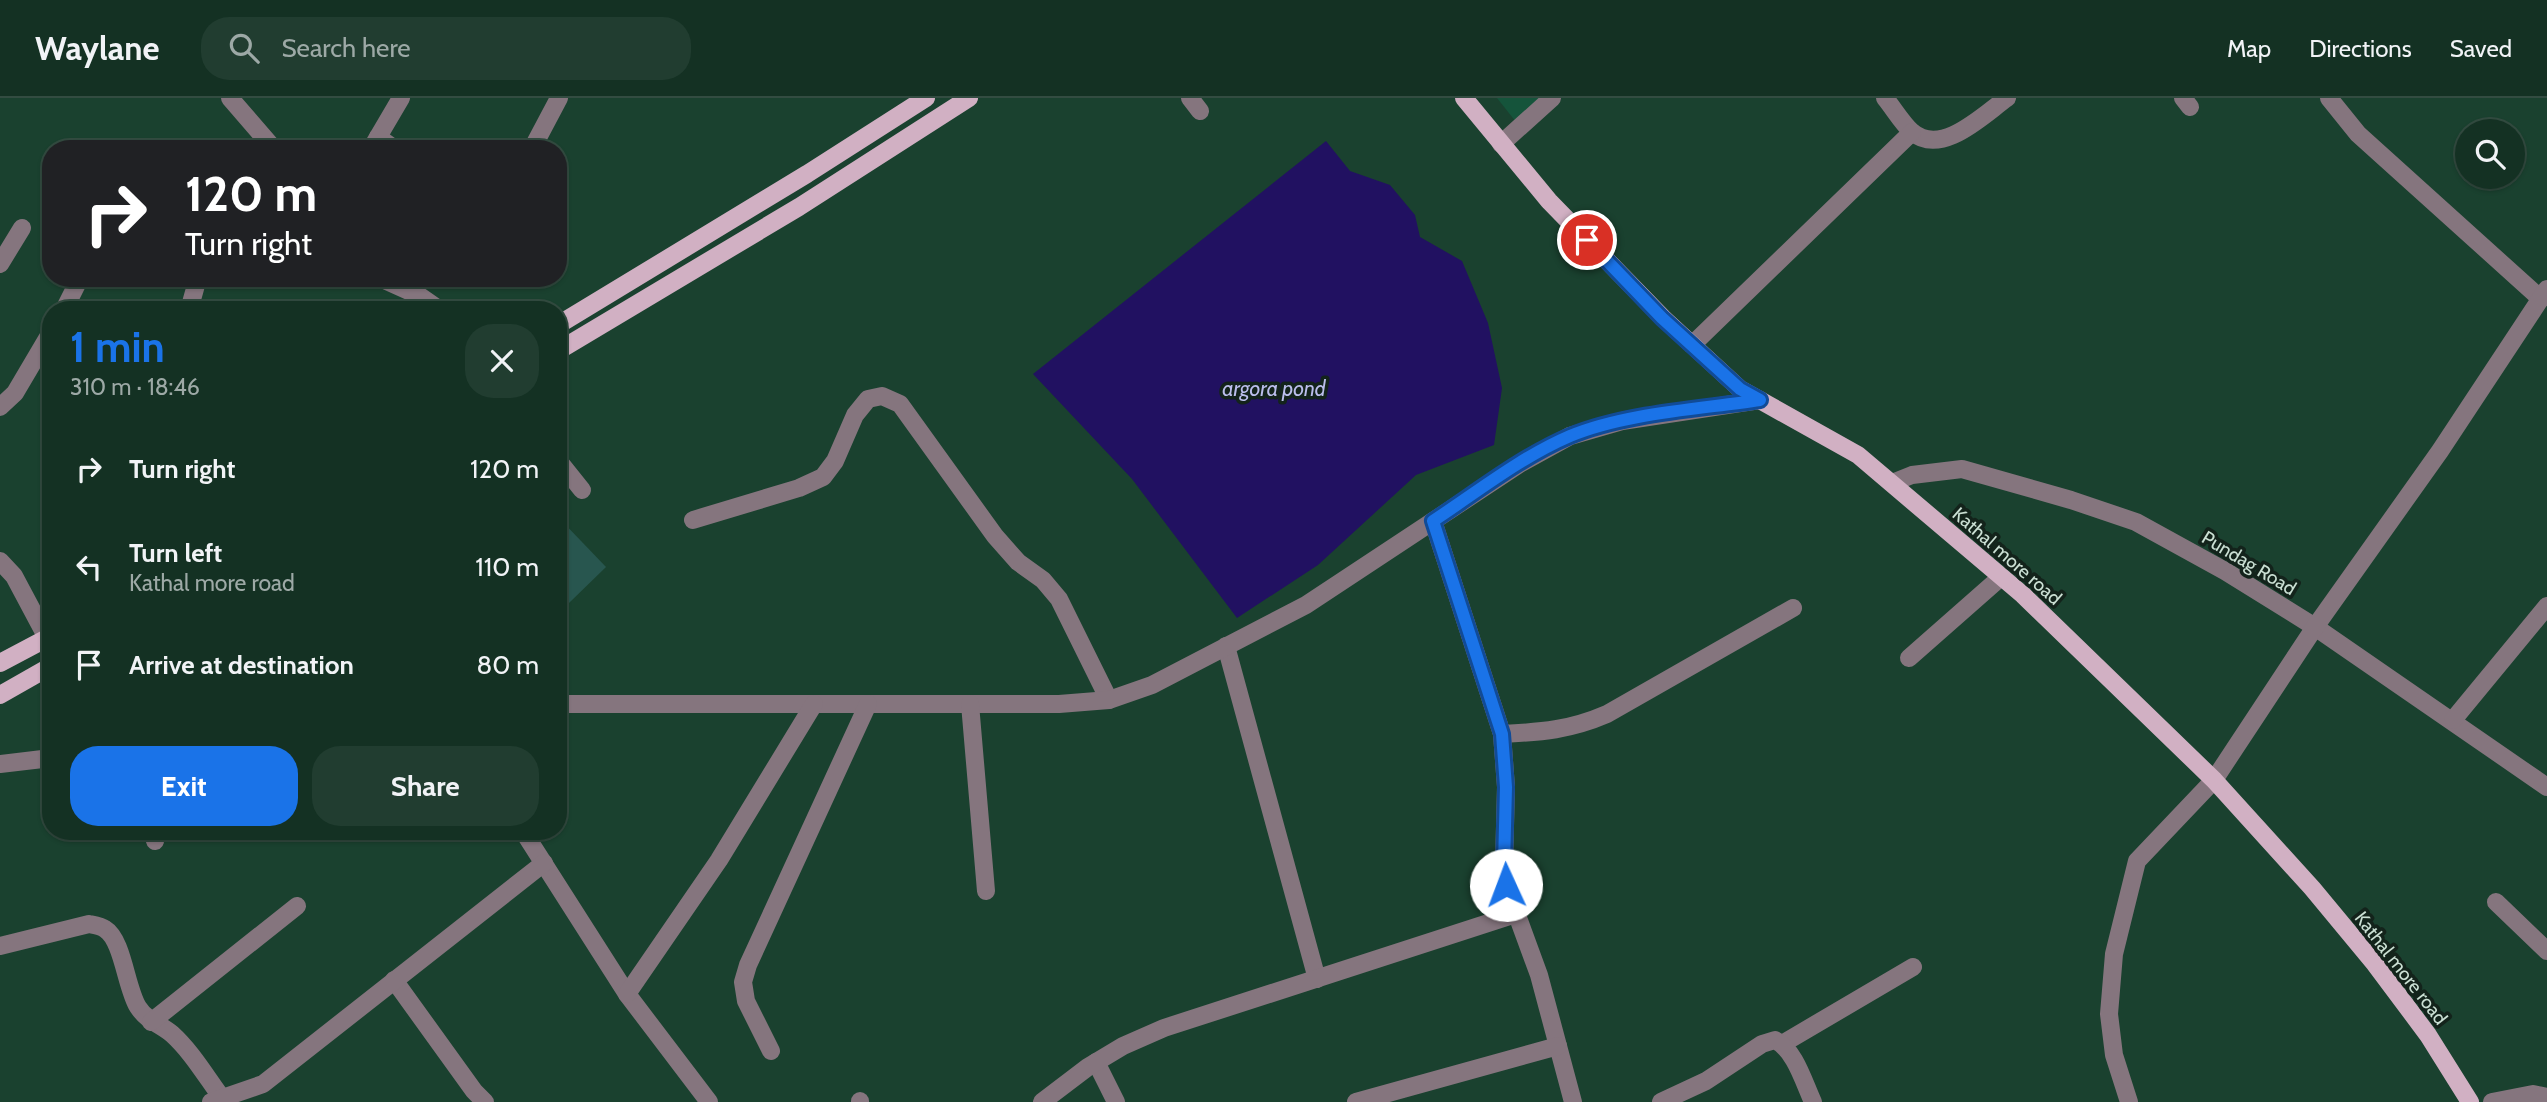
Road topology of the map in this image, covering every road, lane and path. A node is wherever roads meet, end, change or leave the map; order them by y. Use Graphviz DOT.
graph roads {
  1 [pos="230,98"];
  2 [pos="401,98"];
  3 [pos="559,98"];
  4 [pos="926,98"];
  5 [pos="969,98"];
  6 [pos="1464,98"];
  7 [pos="1552,98"];
  8 [pos="1885,98"];
  9 [pos="2007,98"];
  10 [pos="2329,98"];
  11 [pos="1912,132"];
  12 [pos="266,140"];
  13 [pos="376,140"];
  14 [pos="537,140"];
  15 [pos="1501,144"];
  16 [pos="22,228"];
  17 [pos="0,264"];
  18 [pos="400,287"];
  19 [pos="2544,294"];
  20 [pos="427,301"];
  21 [pos="567,320"];
  22 [pos="1692,345"];
  23 [pos="567,346"];
  24 [pos="42,347"];
  25 [pos="1760,400"];
  26 [pos="0,407"];
  27 [pos="567,471"];
  28 [pos="1892,483"];
  29 [pos="582,490"];
  30 [pos="693,520"];
  31 [pos="1433,521"];
  32 [pos="0,561"];
  33 [pos="2001,577"];
  34 [pos="2547,606"];
  35 [pos="1793,608"];
  36 [pos="42,625"];
  37 [pos="2315,626"];
  38 [pos="2540,629"];
  39 [pos="42,641"];
  40 [pos="1226,646"];
  41 [pos="1909,658"];
  42 [pos="0,663"];
  43 [pos="42,671"];
  44 [pos="0,695"];
  45 [pos="1109,701"];
  46 [pos="567,704"];
  47 [pos="814,704"];
  48 [pos="869,704"];
  49 [pos="970,704"];
  50 [pos="2453,720"];
  51 [pos="1502,734"];
  52 [pos="42,759"];
  53 [pos="0,764"];
  54 [pos="2214,780"];
  55 [pos="2547,787"];
  56 [pos="529,840"];
  57 [pos="544,863"];
  58 [pos="986,891"];
  59 [pos="2496,902"];
  60 [pos="297,906"];
  61 [pos="1516,914"];
  62 [pos="0,946"];
  63 [pos="2547,951"];
  64 [pos="1913,967"];
  65 [pos="1317,979"];
  66 [pos="394,981"];
  67 [pos="627,994"];
  68 [pos="151,1022"];
  69 [pos="1782,1044"];
  70 [pos="1558,1046"];
  71 [pos="771,1051"];
  72 [pos="1096,1062"];
  73 [pos="2547,1097"];
  74 [pos="220,1101"];
  75 [pos="485,1102"];
  76 [pos="709,1102"];
  77 [pos="1042,1102"];
  78 [pos="1116,1102"];
  79 [pos="1356,1102"];
  80 [pos="1573,1102"];
  81 [pos="1661,1102"];
  82 [pos="1813,1102"];
  83 [pos="2129,1102"];
  84 [pos="2470,1102"];
  85 [pos="2492,1102"];
  1 -- 12 [label="street"];
  2 -- 13 [label="street"];
  3 -- 14 [label="street"];
  4 -- 21 [label="main road"];
  5 -- 23 [label="main road"];
  6 -- 15 [label="main road, Kathal more road"];
  7 -- 15 [label="street"];
  8 -- 11 [label="street"];
  9 -- 11 [label="street"];
  10 -- 19 [label="street"];
  11 -- 22 [label="street"];
  15 -- 22 [label="main road, Kathal more road"];
  16 -- 17 [label="street"];
  18 -- 20 [label="street"];
  19 -- 37 [label="street"];
  22 -- 25 [label="main road, Kathal more road"];
  24 -- 26 [label="street"];
  25 -- 28 [label="main road, Kathal more road"];
  25 -- 31 [label="street"];
  27 -- 29 [label="street"];
  28 -- 33 [label="main road, Kathal more road"];
  28 -- 37 [label="street, Pundag Road"];
  30 -- 45 [label="street"];
  31 -- 40 [label="street"];
  31 -- 51 [label="street"];
  32 -- 36 [label="street"];
  33 -- 41 [label="street"];
  33 -- 54 [label="main road, Kathal more road"];
  34 -- 38 [label="street"];
  35 -- 51 [label="street"];
  37 -- 50 [label="street, Pundag Road"];
  37 -- 54 [label="street"];
  38 -- 50 [label="street"];
  39 -- 42 [label="main road"];
  40 -- 45 [label="street"];
  40 -- 65 [label="street"];
  43 -- 44 [label="main road"];
  45 -- 49 [label="street"];
  46 -- 47 [label="street"];
  47 -- 48 [label="street"];
  47 -- 67 [label="street"];
  48 -- 49 [label="street"];
  48 -- 71 [label="street"];
  49 -- 58 [label="street"];
  50 -- 55 [label="street, Pundag Road"];
  51 -- 61 [label="street"];
  52 -- 53 [label="street"];
  54 -- 83 [label="street"];
  54 -- 84 [label="main road, Kathal more road"];
  56 -- 57 [label="street"];
  57 -- 66 [label="street"];
  57 -- 67 [label="street"];
  59 -- 63 [label="street"];
  60 -- 68 [label="street"];
  61 -- 65 [label="street"];
  61 -- 70 [label="street"];
  62 -- 68 [label="street"];
  64 -- 69 [label="street"];
  65 -- 72 [label="street"];
  66 -- 74 [label="street"];
  66 -- 75 [label="street"];
  67 -- 76 [label="street"];
  68 -- 74 [label="street"];
  69 -- 81 [label="street"];
  69 -- 82 [label="street"];
  70 -- 79 [label="street"];
  70 -- 80 [label="street"];
  72 -- 77 [label="street"];
  72 -- 78 [label="street"];
  73 -- 85 [label="street"];
}
